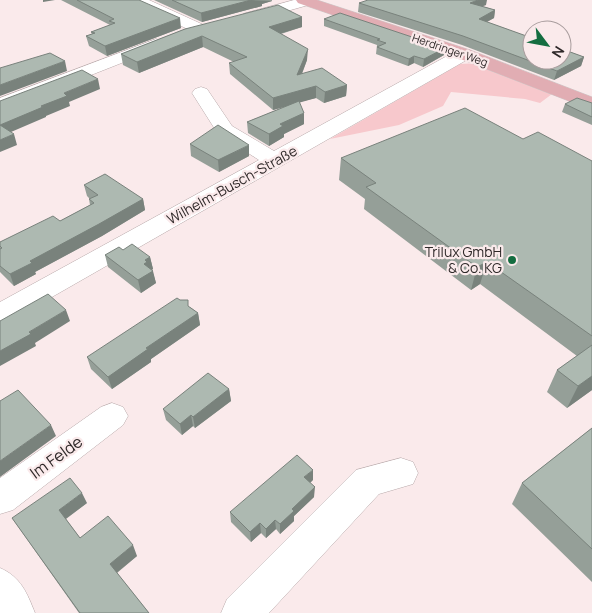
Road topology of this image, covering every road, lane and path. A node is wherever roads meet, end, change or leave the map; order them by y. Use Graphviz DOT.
graph roads {
  1 [pos="137,0"];
  2 [pos="305,1"];
  3 [pos="230,21"];
  4 [pos="464,54"];
  5 [pos="201,93"];
  6 [pos="592,104"];
  7 [pos="0,106"];
  8 [pos="275,162"];
  9 [pos="0,314"];
  10 [pos="112,416"];
  11 [pos="401,473"];
  12 [pos="0,498"];
  13 [pos="0,588"];
  14 [pos="15,613"];
  15 [pos="241,613"];
  1 -- 7 [label="street"];
  2 -- 3 [label="street"];
  2 -- 4 [label="main road, Herdringer Weg"];
  4 -- 6 [label="main road, Herdringer Weg"];
  4 -- 8 [label="street, Wilhelm-Busch-Straße"];
  5 -- 8 [label="street"];
  8 -- 9 [label="street, Wilhelm-Busch-Straße"];
  10 -- 12 [label="street, Im Felde"];
  11 -- 15 [label="street"];
  13 -- 14 [label="street"];
}
